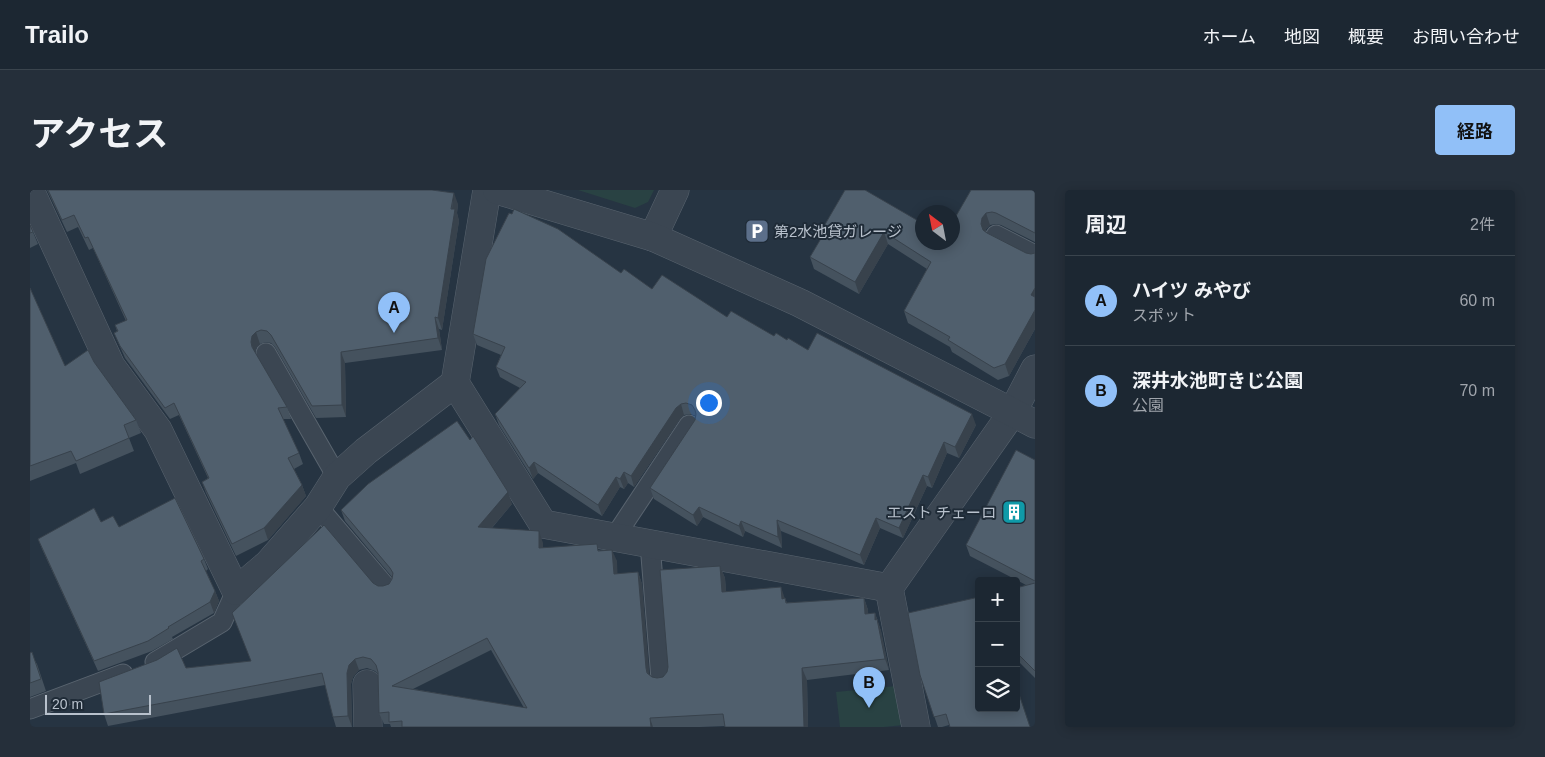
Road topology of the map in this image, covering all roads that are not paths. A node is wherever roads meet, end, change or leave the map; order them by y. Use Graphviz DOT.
graph roads {
  1 [pos="30,190"];
  2 [pos="487,190"];
  3 [pos="497,190"];
  4 [pos="675,190"];
  5 [pos="996,234"];
  6 [pos="653,238"];
  7 [pos="1035,255"];
  8 [pos="266,353"];
  9 [pos="1035,369"];
  10 [pos="455,383"];
  11 [pos="1023,418"];
  12 [pos="689,425"];
  13 [pos="337,478"];
  14 [pos="318,507"];
  15 [pos="614,538"];
  16 [pos="650,544"];
  17 [pos="386,587"];
  18 [pos="889,588"];
  19 [pos="236,591"];
  20 [pos="661,679"];
  21 [pos="367,684"];
  22 [pos="30,708"];
  23 [pos="368,727"];
  24 [pos="916,727"];
  1 -- 19 [label="street"];
  2 -- 10 [label="street"];
  3 -- 6 [label="street"];
  4 -- 6 [label="street"];
  5 -- 7 [label="lane"];
  6 -- 11 [label="street"];
  8 -- 13 [label="lane"];
  9 -- 11 [label="street"];
  10 -- 13 [label="street"];
  10 -- 15 [label="street"];
  11 -- 18 [label="street"];
  12 -- 15 [label="lane"];
  13 -- 14 [label="street"];
  14 -- 17 [label="lane"];
  14 -- 19 [label="street"];
  15 -- 16 [label="street"];
  16 -- 18 [label="street"];
  16 -- 20 [label="lane"];
  18 -- 24 [label="street"];
  19 -- 22 [label="lane"];
  21 -- 23 [label="street"];
}
